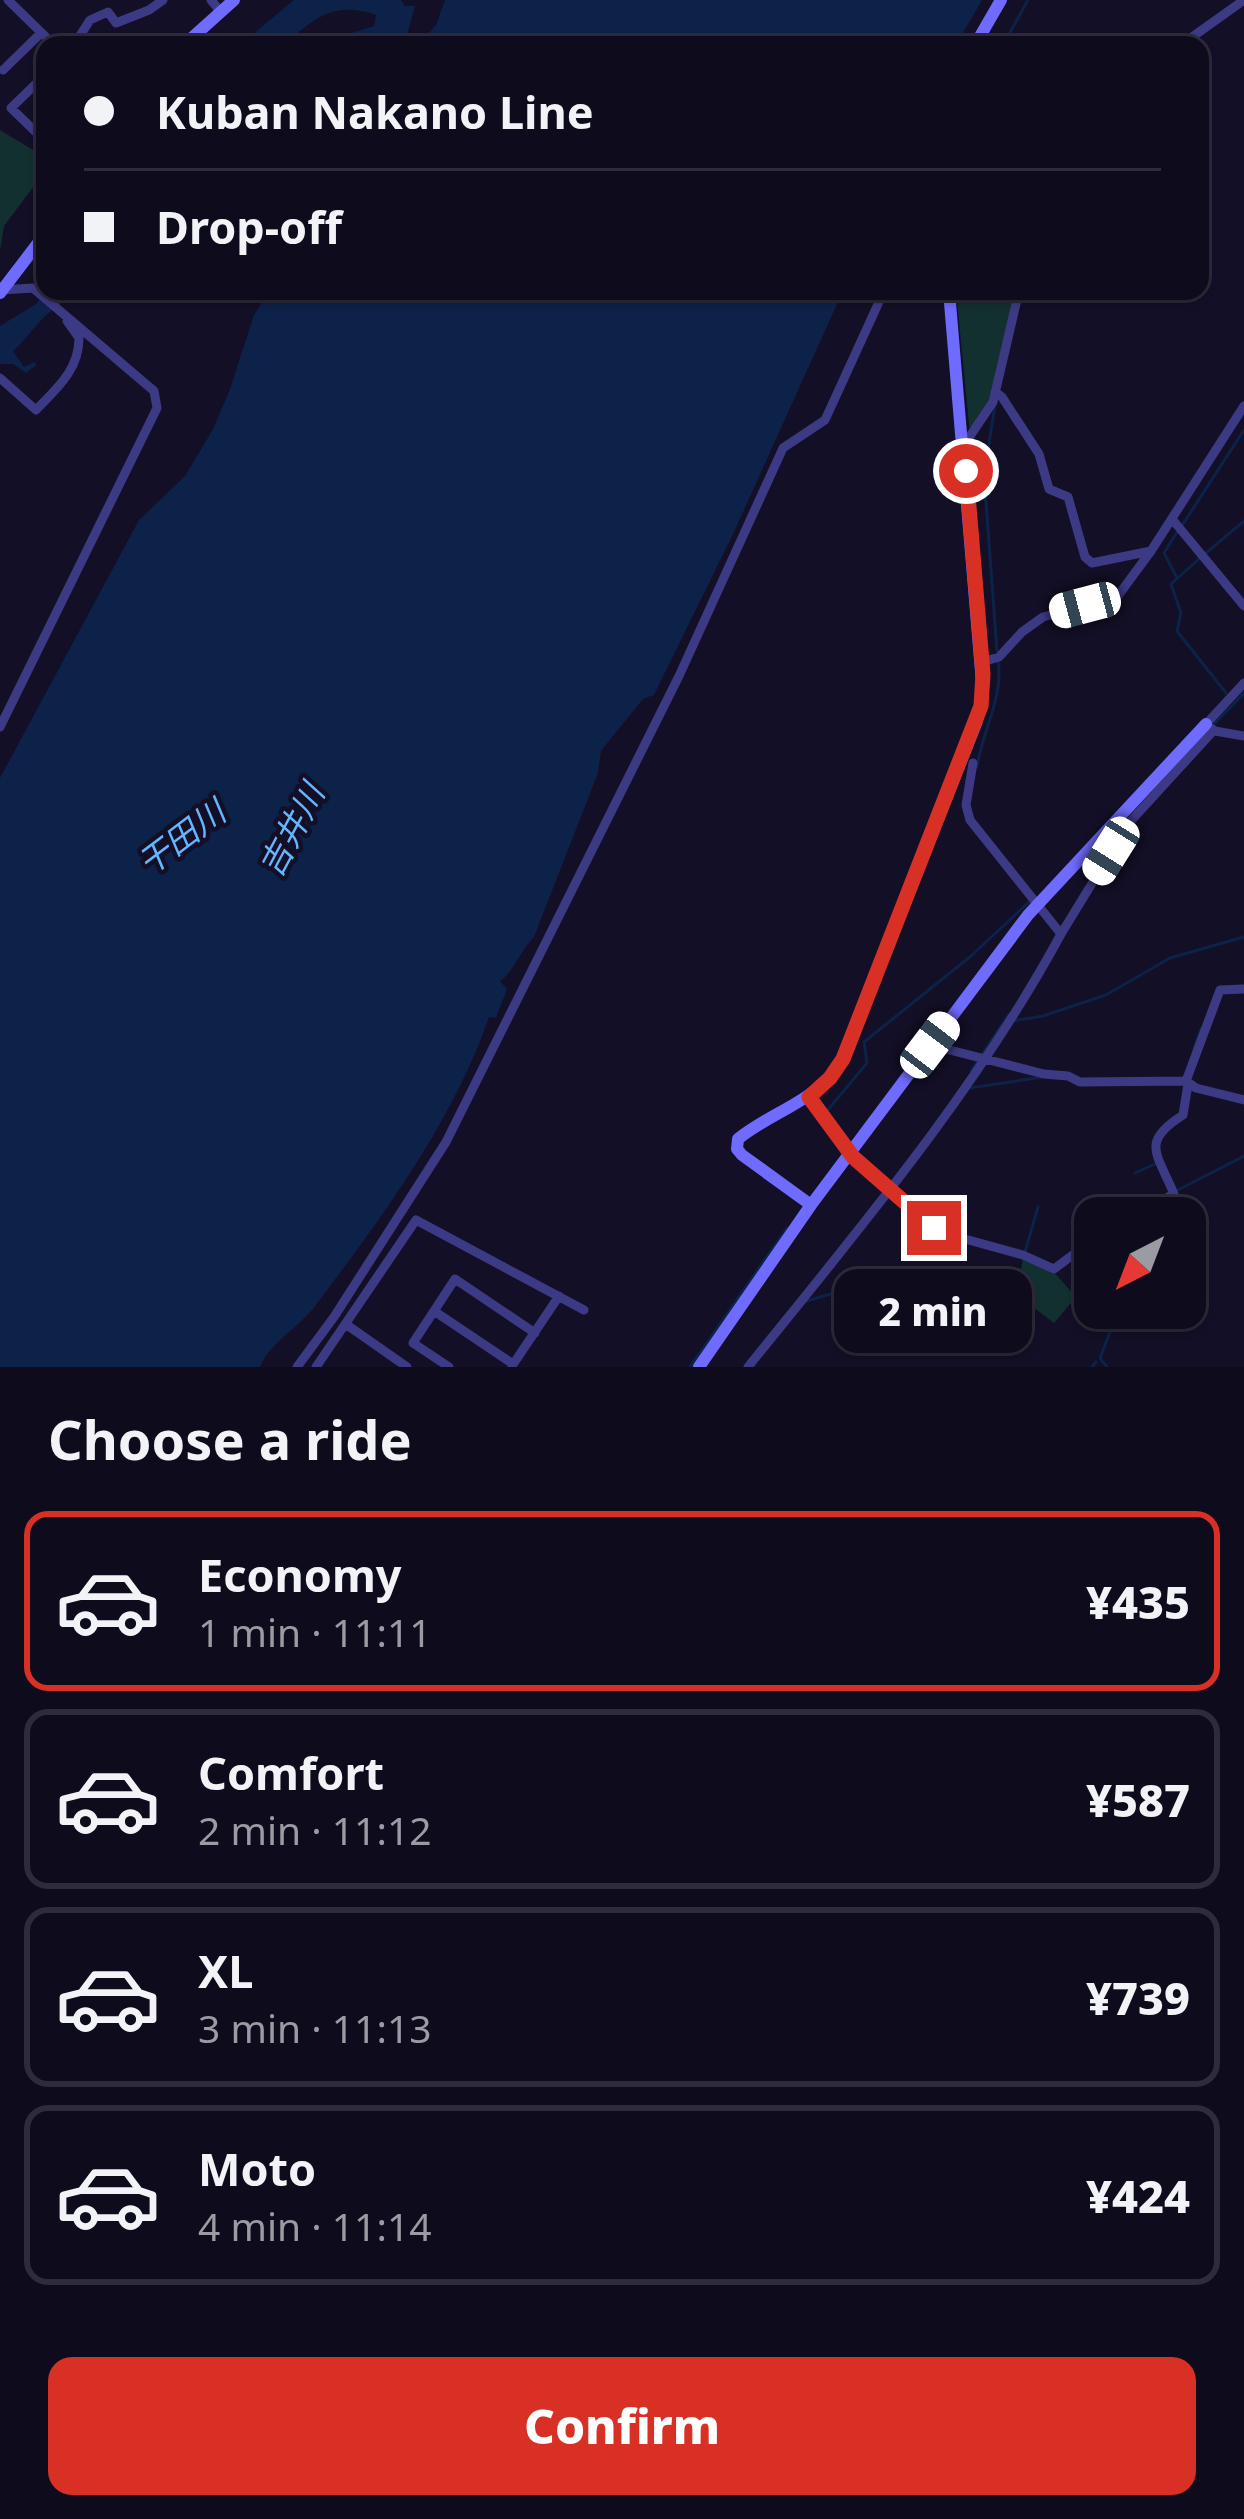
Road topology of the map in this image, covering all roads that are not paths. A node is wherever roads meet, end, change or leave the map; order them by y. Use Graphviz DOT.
graph roads {
  1 [pos="8,0"];
  2 [pos="163,0"];
  3 [pos="234,0"];
  4 [pos="1001,0"];
  5 [pos="1242,4"];
  6 [pos="142,5"];
  7 [pos="216,6"];
  8 [pos="41,34"];
  9 [pos="43,36"];
  10 [pos="80,36"];
  11 [pos="191,36"];
  12 [pos="980,36"];
  13 [pos="1194,36"];
  14 [pos="36,39"];
  15 [pos="3,70"];
  16 [pos="36,84"];
  17 [pos="36,133"];
  18 [pos="36,246"];
  19 [pos="36,290"];
  20 [pos="1,291"];
  21 [pos="48,300"];
  22 [pos="880,300"];
  23 [pos="950,300"];
  24 [pos="1017,300"];
  25 [pos="67,316"];
  26 [pos="0,378"];
  27 [pos="997,393"];
  28 [pos="1244,406"];
  29 [pos="964,445"];
  30 [pos="1173,520"];
  31 [pos="1151,551"];
  32 [pos="1244,606"];
  33 [pos="992,659"];
  34 [pos="1244,683"];
  35 [pos="0,727"];
  36 [pos="1211,730"];
  37 [pos="1244,736"];
  38 [pos="973,763"];
  39 [pos="1036,906"];
  40 [pos="1060,932"];
  41 [pos="1244,988"];
  42 [pos="930,1045"];
  43 [pos="982,1056"];
  44 [pos="1187,1083"];
  45 [pos="809,1097"];
  46 [pos="1244,1100"];
  47 [pos="850,1153"];
  48 [pos="888,1191"];
  49 [pos="1164,1197"];
  50 [pos="812,1205"];
  51 [pos="1074,1254"];
  52 [pos="559,1296"];
  53 [pos="584,1310"];
  54 [pos="434,1311"];
  55 [pos="346,1325"];
  56 [pos="535,1333"];
  57 [pos="512,1366"];
  58 [pos="297,1367"];
  59 [pos="316,1367"];
  60 [pos="407,1367"];
  61 [pos="449,1367"];
  62 [pos="699,1367"];
  63 [pos="748,1367"];
  1 -- 8 [label="street"];
  2 -- 6 [label="street"];
  3 -- 7 [label="main road"];
  4 -- 12 [label="main road"];
  5 -- 13 [label="street"];
  6 -- 10 [label="street"];
  7 -- 11 [label="main road"];
  8 -- 9 [label="street"];
  14 -- 15 [label="street"];
  16 -- 17 [label="street"];
  18 -- 20 [label="main road"];
  19 -- 20 [label="street"];
  21 -- 25 [label="street"];
  22 -- 58 [label="street"];
  23 -- 29 [label="main road"];
  24 -- 27 [label="street"];
  25 -- 26 [label="street"];
  25 -- 35 [label="street"];
  27 -- 29 [label="street"];
  27 -- 31 [label="street"];
  28 -- 30 [label="street"];
  29 -- 33 [label="main road"];
  30 -- 31 [label="street"];
  30 -- 32 [label="street"];
  31 -- 33 [label="street"];
  33 -- 45 [label="main road"];
  34 -- 36 [label="street"];
  36 -- 37 [label="street"];
  36 -- 39 [label="main road"];
  36 -- 40 [label="street"];
  38 -- 39 [label="street"];
  39 -- 40 [label="street"];
  39 -- 42 [label="main road"];
  40 -- 43 [label="street"];
  41 -- 44 [label="street"];
  42 -- 43 [label="street"];
  42 -- 47 [label="main road"];
  43 -- 44 [label="street"];
  43 -- 48 [label="street"];
  44 -- 46 [label="street"];
  44 -- 49 [label="street"];
  45 -- 47 [label="street"];
  45 -- 50 [label="main road"];
  47 -- 48 [label="street"];
  47 -- 50 [label="main road"];
  48 -- 51 [label="street"];
  48 -- 63 [label="street"];
  50 -- 62 [label="main road"];
  52 -- 53 [label="street"];
  52 -- 55 [label="street"];
  52 -- 56 [label="street"];
  54 -- 56 [label="street"];
  54 -- 57 [label="street"];
  54 -- 61 [label="street"];
  55 -- 59 [label="street"];
  55 -- 60 [label="street"];
  56 -- 57 [label="street"];
}
